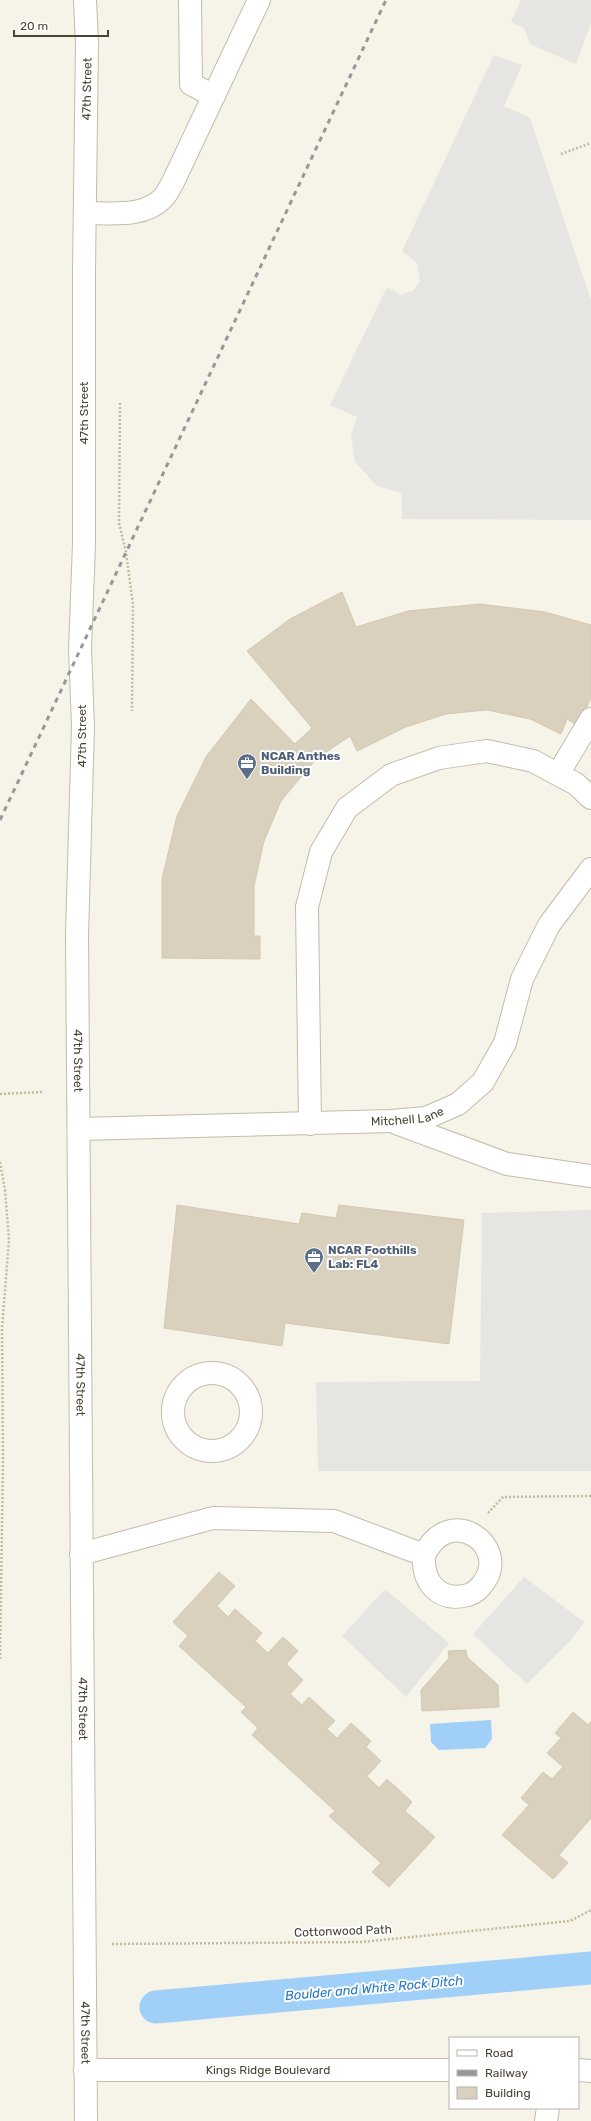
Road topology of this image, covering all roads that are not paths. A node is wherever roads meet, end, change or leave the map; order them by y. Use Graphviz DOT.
graph roads {
  1 [pos="85,0"];
  2 [pos="190,0"];
  3 [pos="259,0"];
  4 [pos="214,96"];
  5 [pos="85,213"];
  6 [pos="591,719"];
  7 [pos="558,774"];
  8 [pos="591,798"];
  9 [pos="589,876"];
  10 [pos="391,1121"];
  11 [pos="310,1124"];
  12 [pos="80,1129"];
  13 [pos="591,1176"];
  14 [pos="81,1554"];
  15 [pos="424,1555"];
  16 [pos="85,2070"];
  17 [pos="449,2070"];
  18 [pos="579,2070"];
  19 [pos="591,2071"];
  20 [pos="548,2109"];
  21 [pos="86,2121"];
  22 [pos="546,2121"];
  1 -- 5 [label="street, 47th Street"];
  2 -- 4 [label="street"];
  3 -- 4 [label="street"];
  4 -- 5 [label="street"];
  5 -- 12 [label="street, 47th Street"];
  6 -- 7 [label="street"];
  7 -- 8 [label="street"];
  7 -- 11 [label="street"];
  9 -- 10 [label="street, Mitchell Lane"];
  10 -- 11 [label="street, Mitchell Lane"];
  10 -- 13 [label="street"];
  11 -- 12 [label="street, Mitchell Lane"];
  12 -- 14 [label="street, 47th Street"];
  14 -- 15 [label="street"];
  14 -- 16 [label="street, 47th Street"];
  15 -- 15 [label="street"];
  16 -- 17 [label="street, Kings Ridge Boulevard"];
  16 -- 21 [label="street, 47th Street"];
  18 -- 19 [label="street"];
  20 -- 22 [label="street"];
}
